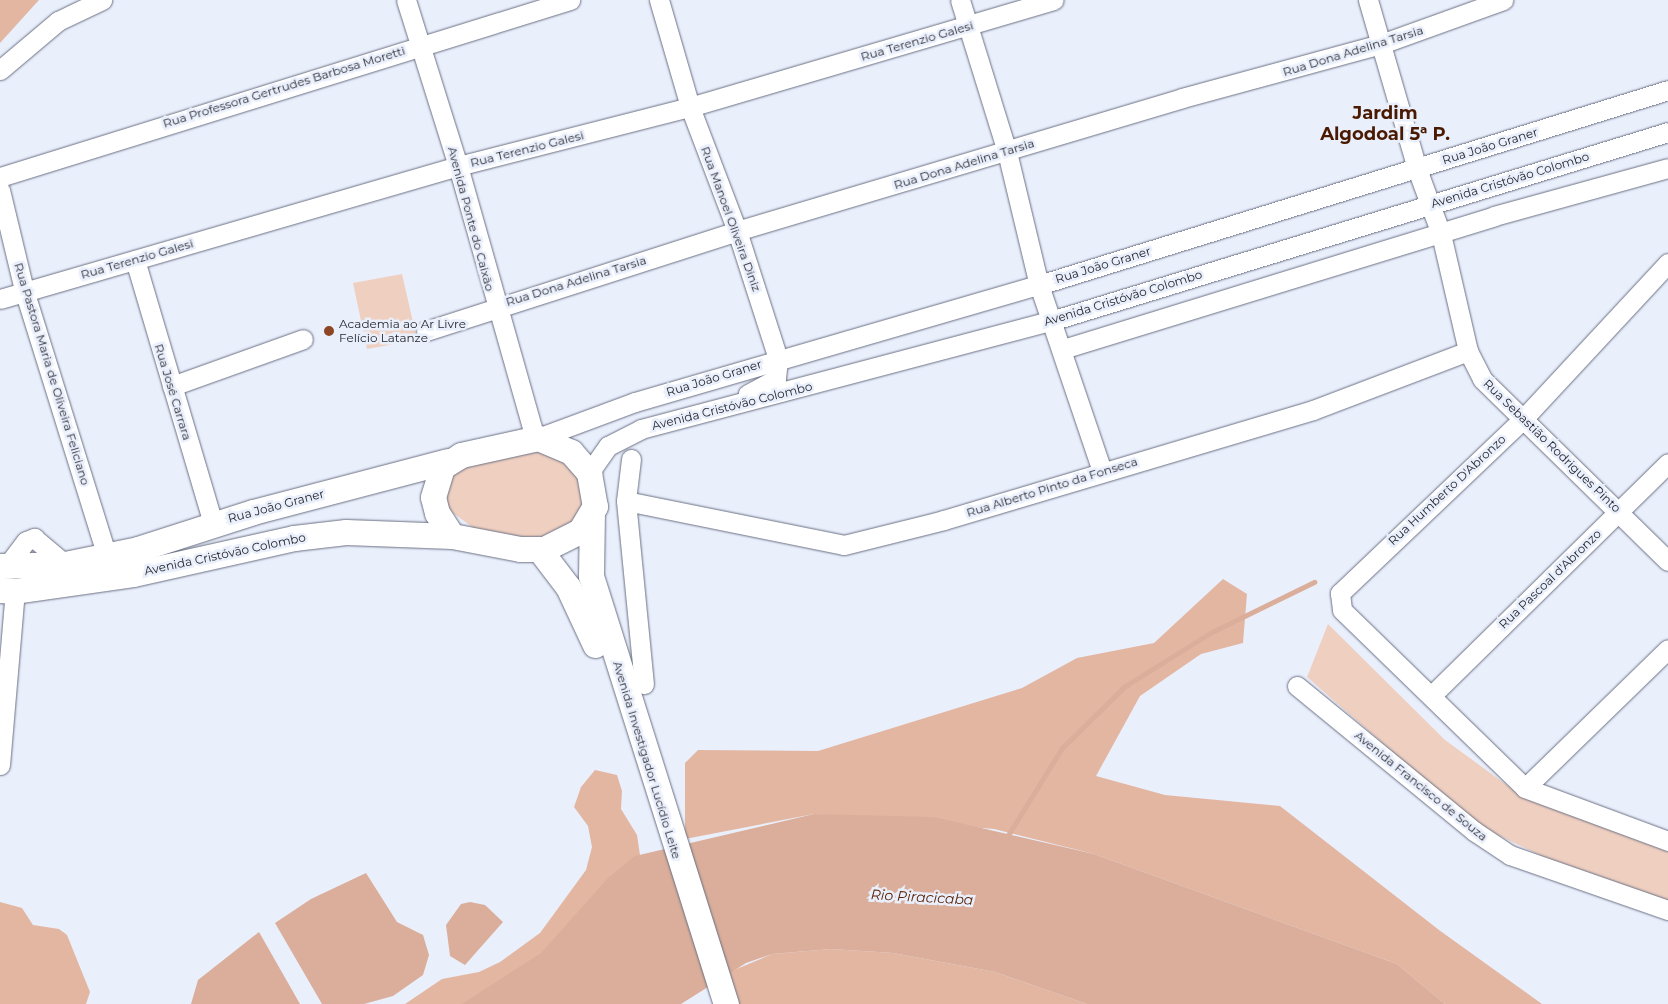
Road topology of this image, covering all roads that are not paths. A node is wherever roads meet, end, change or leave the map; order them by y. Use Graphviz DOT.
graph roads {
  1 [pos="103,0"];
  2 [pos="406,0"];
  3 [pos="570,0"];
  4 [pos="659,0"];
  5 [pos="960,0"];
  6 [pos="1054,0"];
  7 [pos="1368,0"];
  8 [pos="1503,0"];
  9 [pos="970,26"];
  10 [pos="1382,44"];
  11 [pos="420,45"];
  12 [pos="0,70"];
  13 [pos="1668,90"];
  14 [pos="690,107"];
  15 [pos="1668,132"];
  16 [pos="1007,152"];
  17 [pos="458,166"];
  18 [pos="1668,168"];
  19 [pos="1417,169"];
  20 [pos="0,178"];
  21 [pos="0,190"];
  22 [pos="1429,204"];
  23 [pos="737,231"];
  24 [pos="1441,234"];
  25 [pos="135,260"];
  26 [pos="1668,263"];
  27 [pos="1038,285"];
  28 [pos="24,290"];
  29 [pos="0,299"];
  30 [pos="495,306"];
  31 [pos="1051,321"];
  32 [pos="426,331"];
  33 [pos="302,339"];
  34 [pos="1063,349"];
  35 [pos="1468,351"];
  36 [pos="778,359"];
  37 [pos="172,386"];
  38 [pos="722,409"];
  39 [pos="1523,419"];
  40 [pos="536,438"];
  41 [pos="631,460"];
  42 [pos="447,461"];
  43 [pos="1668,463"];
  44 [pos="1102,471"];
  45 [pos="589,473"];
  46 [pos="626,501"];
  47 [pos="1619,511"];
  48 [pos="592,512"];
  49 [pos="214,523"];
  50 [pos="452,536"];
  51 [pos="539,549"];
  52 [pos="107,556"];
  53 [pos="1668,561"];
  54 [pos="4,566"];
  55 [pos="8,590"];
  56 [pos="1668,649"];
  57 [pos="644,684"];
  58 [pos="1297,686"];
  59 [pos="1431,696"];
  60 [pos="0,765"];
  61 [pos="1525,788"];
  62 [pos="660,827"];
  63 [pos="1666,838"];
  64 [pos="1668,910"];
  65 [pos="721,1002"];
  1 -- 12 [label="street"];
  2 -- 11 [label="street, Avenida Ponte do Caixão"];
  3 -- 11 [label="street, Rua Professora Gertrudes Barbosa Moretti"];
  4 -- 14 [label="street, Rua Manoel Oliveira Diniz"];
  5 -- 9 [label="street"];
  6 -- 9 [label="street, Rua Terenzio Galesi"];
  7 -- 10 [label="street, Rua Sebastião Rodrigues Pinto"];
  8 -- 10 [label="street, Rua Dona Adelina Tarsia"];
  9 -- 14 [label="street, Rua Terenzio Galesi"];
  9 -- 16 [label="street"];
  10 -- 16 [label="street, Rua Dona Adelina Tarsia"];
  10 -- 19 [label="street, Rua Sebastião Rodrigues Pinto"];
  11 -- 17 [label="street, Avenida Ponte do Caixão"];
  11 -- 20 [label="street, Rua Professora Gertrudes Barbosa Moretti"];
  13 -- 19 [label="street, Rua João Graner"];
  14 -- 17 [label="street, Rua Terenzio Galesi"];
  14 -- 23 [label="street, Rua Manoel Oliveira Diniz"];
  15 -- 22 [label="street, Avenida Cristóvão Colombo"];
  16 -- 23 [label="street, Rua Dona Adelina Tarsia"];
  16 -- 27 [label="street"];
  17 -- 25 [label="street, Rua Terenzio Galesi"];
  17 -- 30 [label="street, Avenida Ponte do Caixão"];
  18 -- 24 [label="street"];
  19 -- 22 [label="street, Rua Sebastião Rodrigues Pinto"];
  19 -- 27 [label="street, Rua João Graner"];
  21 -- 28 [label="street, Rua Pastora Maria de Oliveira Feliciano"];
  22 -- 24 [label="street, Rua Sebastião Rodrigues Pinto"];
  22 -- 31 [label="street, Avenida Cristóvão Colombo"];
  23 -- 30 [label="street, Rua Dona Adelina Tarsia"];
  23 -- 36 [label="street, Rua Manoel Oliveira Diniz"];
  24 -- 34 [label="street"];
  24 -- 35 [label="street, Rua Sebastião Rodrigues Pinto"];
  25 -- 28 [label="street, Rua Terenzio Galesi"];
  25 -- 37 [label="street, Rua José Carrara"];
  26 -- 39 [label="street, Rua Humberto D'Abronzo"];
  27 -- 31 [label="street"];
  27 -- 36 [label="street, Rua João Graner"];
  28 -- 29 [label="street, Rua Terenzio Galesi"];
  28 -- 52 [label="street, Rua Pastora Maria de Oliveira Feliciano"];
  30 -- 32 [label="street, Rua Dona Adelina Tarsia"];
  30 -- 40 [label="street, Avenida Ponte do Caixão"];
  31 -- 34 [label="street"];
  31 -- 38 [label="street, Avenida Cristóvão Colombo"];
  33 -- 37 [label="street"];
  34 -- 44 [label="street"];
  35 -- 39 [label="street, Rua Sebastião Rodrigues Pinto"];
  35 -- 44 [label="street, Rua Alberto Pinto da Fonseca"];
  36 -- 38 [label="street"];
  36 -- 40 [label="street, Rua João Graner"];
  37 -- 49 [label="street, Rua José Carrara"];
  38 -- 45 [label="street, Avenida Cristóvão Colombo"];
  39 -- 47 [label="street, Rua Sebastião Rodrigues Pinto"];
  39 -- 59 [label="street, Rua Humberto D'Abronzo"];
  40 -- 42 [label="main road"];
  40 -- 45 [label="main road"];
  41 -- 46 [label="street"];
  42 -- 49 [label="main road, Rua João Graner"];
  42 -- 50 [label="main road"];
  43 -- 47 [label="street, Rua Pascoal d'Abronzo"];
  44 -- 46 [label="street, Rua Alberto Pinto da Fonseca"];
  45 -- 48 [label="main road"];
  46 -- 57 [label="street"];
  47 -- 53 [label="street, Rua Sebastião Rodrigues Pinto"];
  47 -- 59 [label="street, Rua Pascoal d'Abronzo"];
  48 -- 51 [label="main road"];
  48 -- 62 [label="main road, Avenida Investigador Lucídio Leite"];
  49 -- 52 [label="main road, Rua João Graner"];
  50 -- 51 [label="main road"];
  50 -- 55 [label="main road, Avenida Cristóvão Colombo"];
  51 -- 62 [label="main road, Avenida Investigador Lucídio Leite"];
  52 -- 54 [label="main road"];
  55 -- 60 [label="street"];
  56 -- 61 [label="street"];
  58 -- 64 [label="street, Avenida Francisco de Souza"];
  59 -- 61 [label="street"];
  61 -- 63 [label="street"];
  62 -- 65 [label="main road, Avenida Investigador Lucídio Leite"];
}
